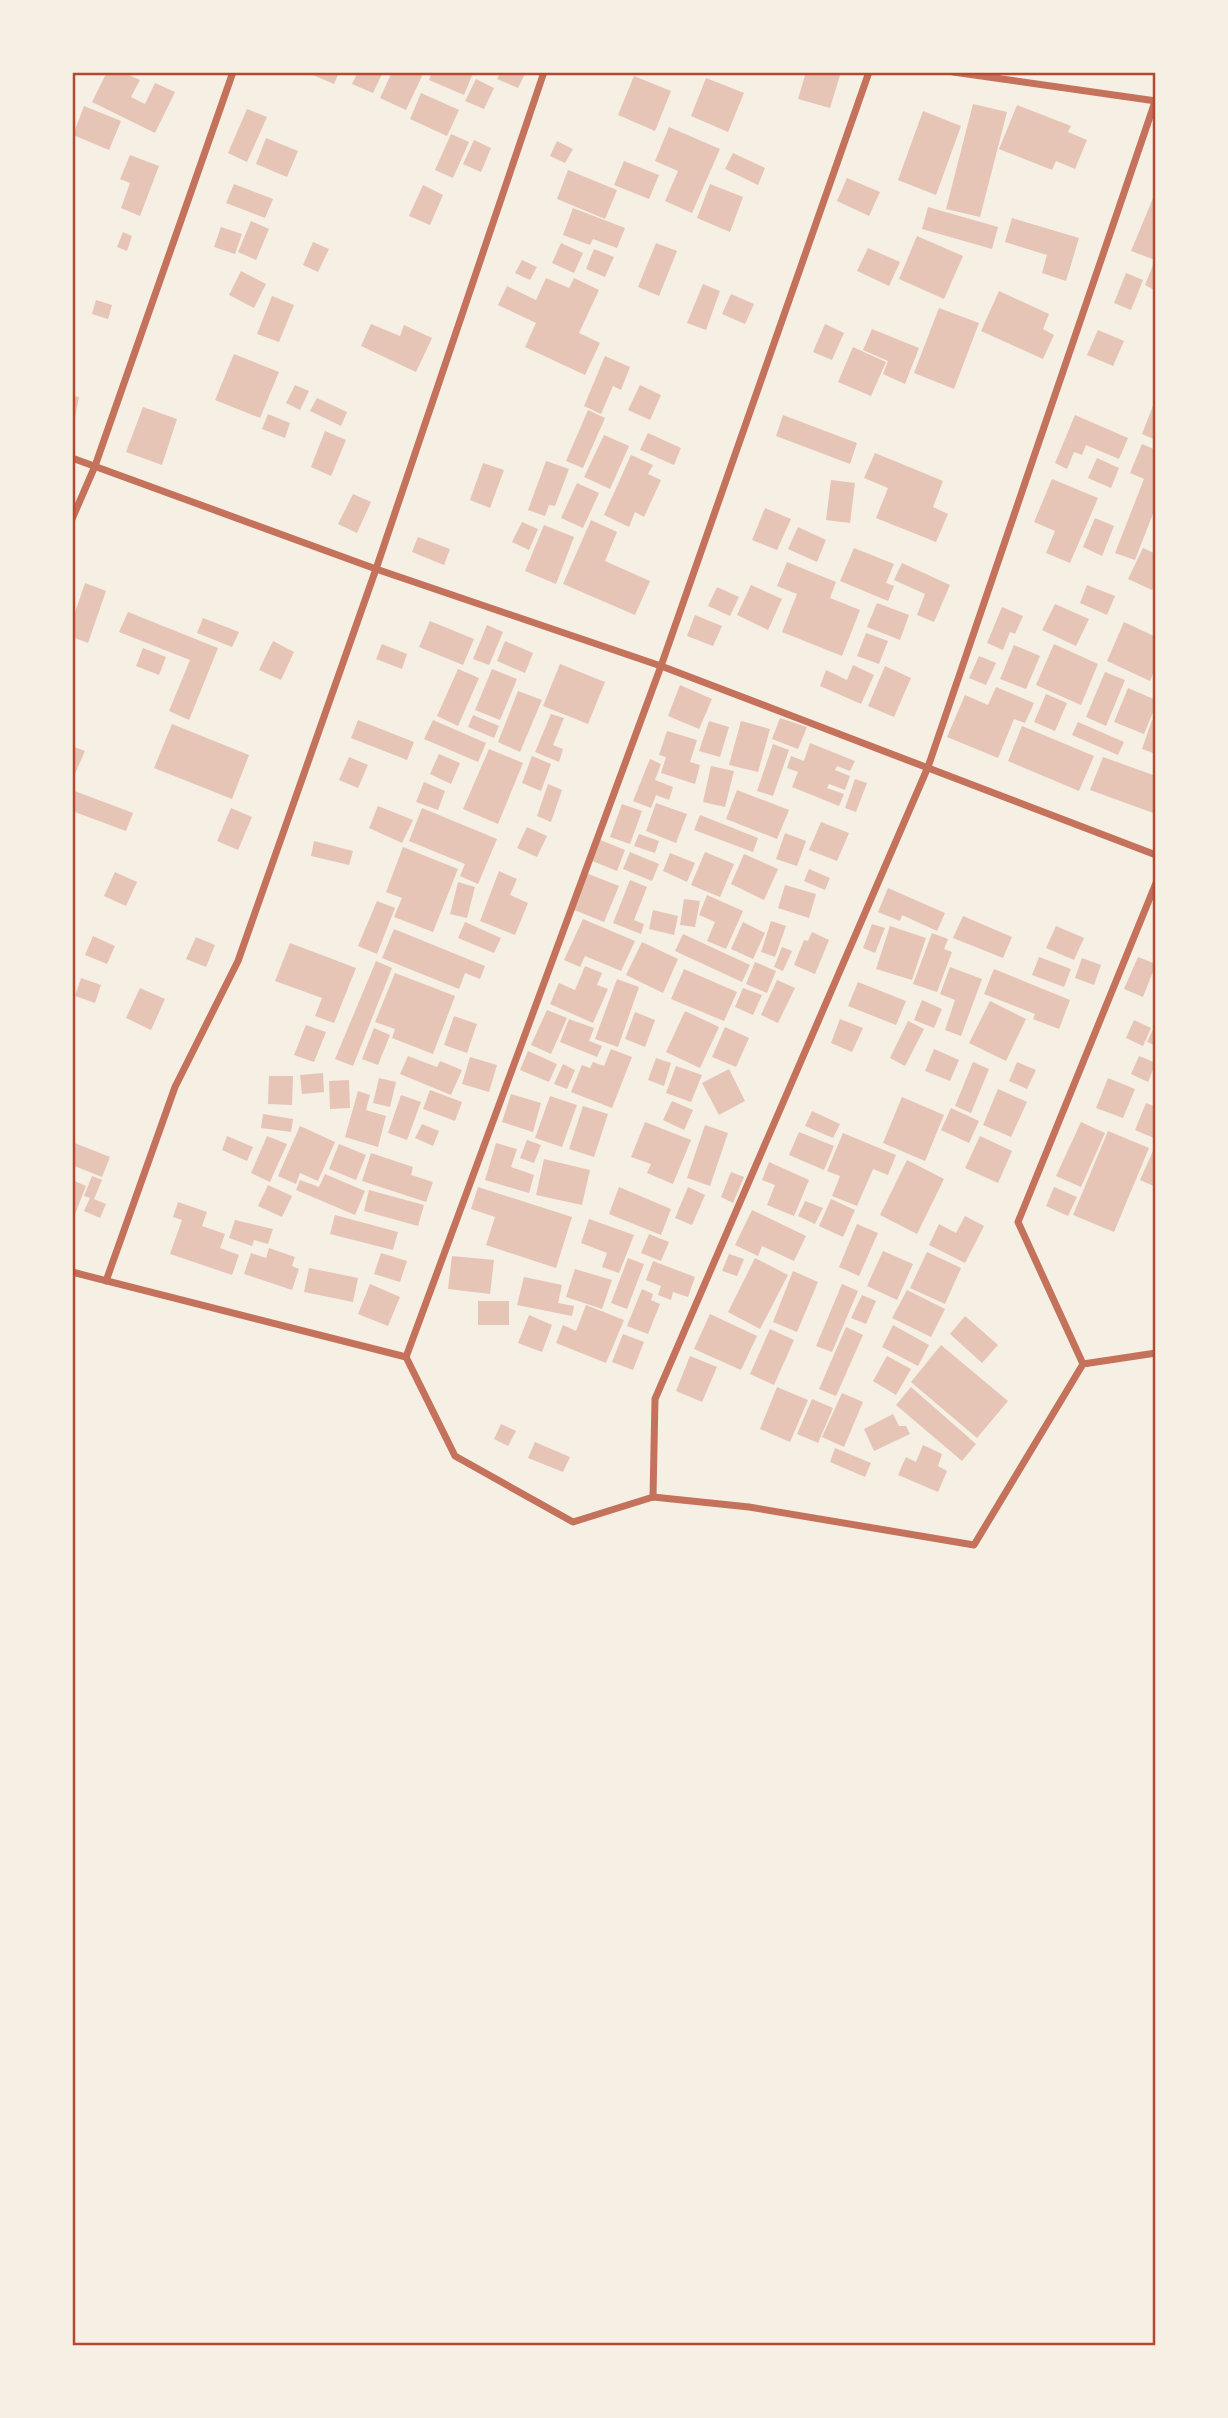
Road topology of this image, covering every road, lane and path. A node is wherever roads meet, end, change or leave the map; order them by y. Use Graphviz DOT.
graph roads {
  1 [pos="233,72"];
  2 [pos="544,72"];
  3 [pos="869,72"];
  4 [pos="953,72"];
  5 [pos="1156,101"];
  6 [pos="72,458"];
  7 [pos="95,466"];
  8 [pos="72,519"];
  9 [pos="376,569"];
  10 [pos="661,666"];
  11 [pos="928,767"];
  12 [pos="1156,855"];
  13 [pos="1156,883"];
  14 [pos="72,1272"];
  15 [pos="106,1281"];
  16 [pos="1156,1353"];
  17 [pos="406,1357"];
  18 [pos="1083,1364"];
  19 [pos="653,1497"];
  1 -- 7 [label="street"];
  2 -- 9 [label="street"];
  3 -- 10 [label="street"];
  4 -- 5 [label="street"];
  5 -- 11 [label="street"];
  6 -- 7 [label="street"];
  7 -- 8 [label="street"];
  7 -- 9 [label="street"];
  9 -- 10 [label="street"];
  9 -- 15 [label="street"];
  10 -- 11 [label="street"];
  10 -- 17 [label="street"];
  11 -- 12 [label="street"];
  11 -- 19 [label="street"];
  13 -- 18 [label="street"];
  14 -- 15 [label="street"];
  15 -- 17 [label="street"];
  16 -- 18 [label="street"];
  17 -- 19 [label="street"];
  18 -- 19 [label="street"];
}
